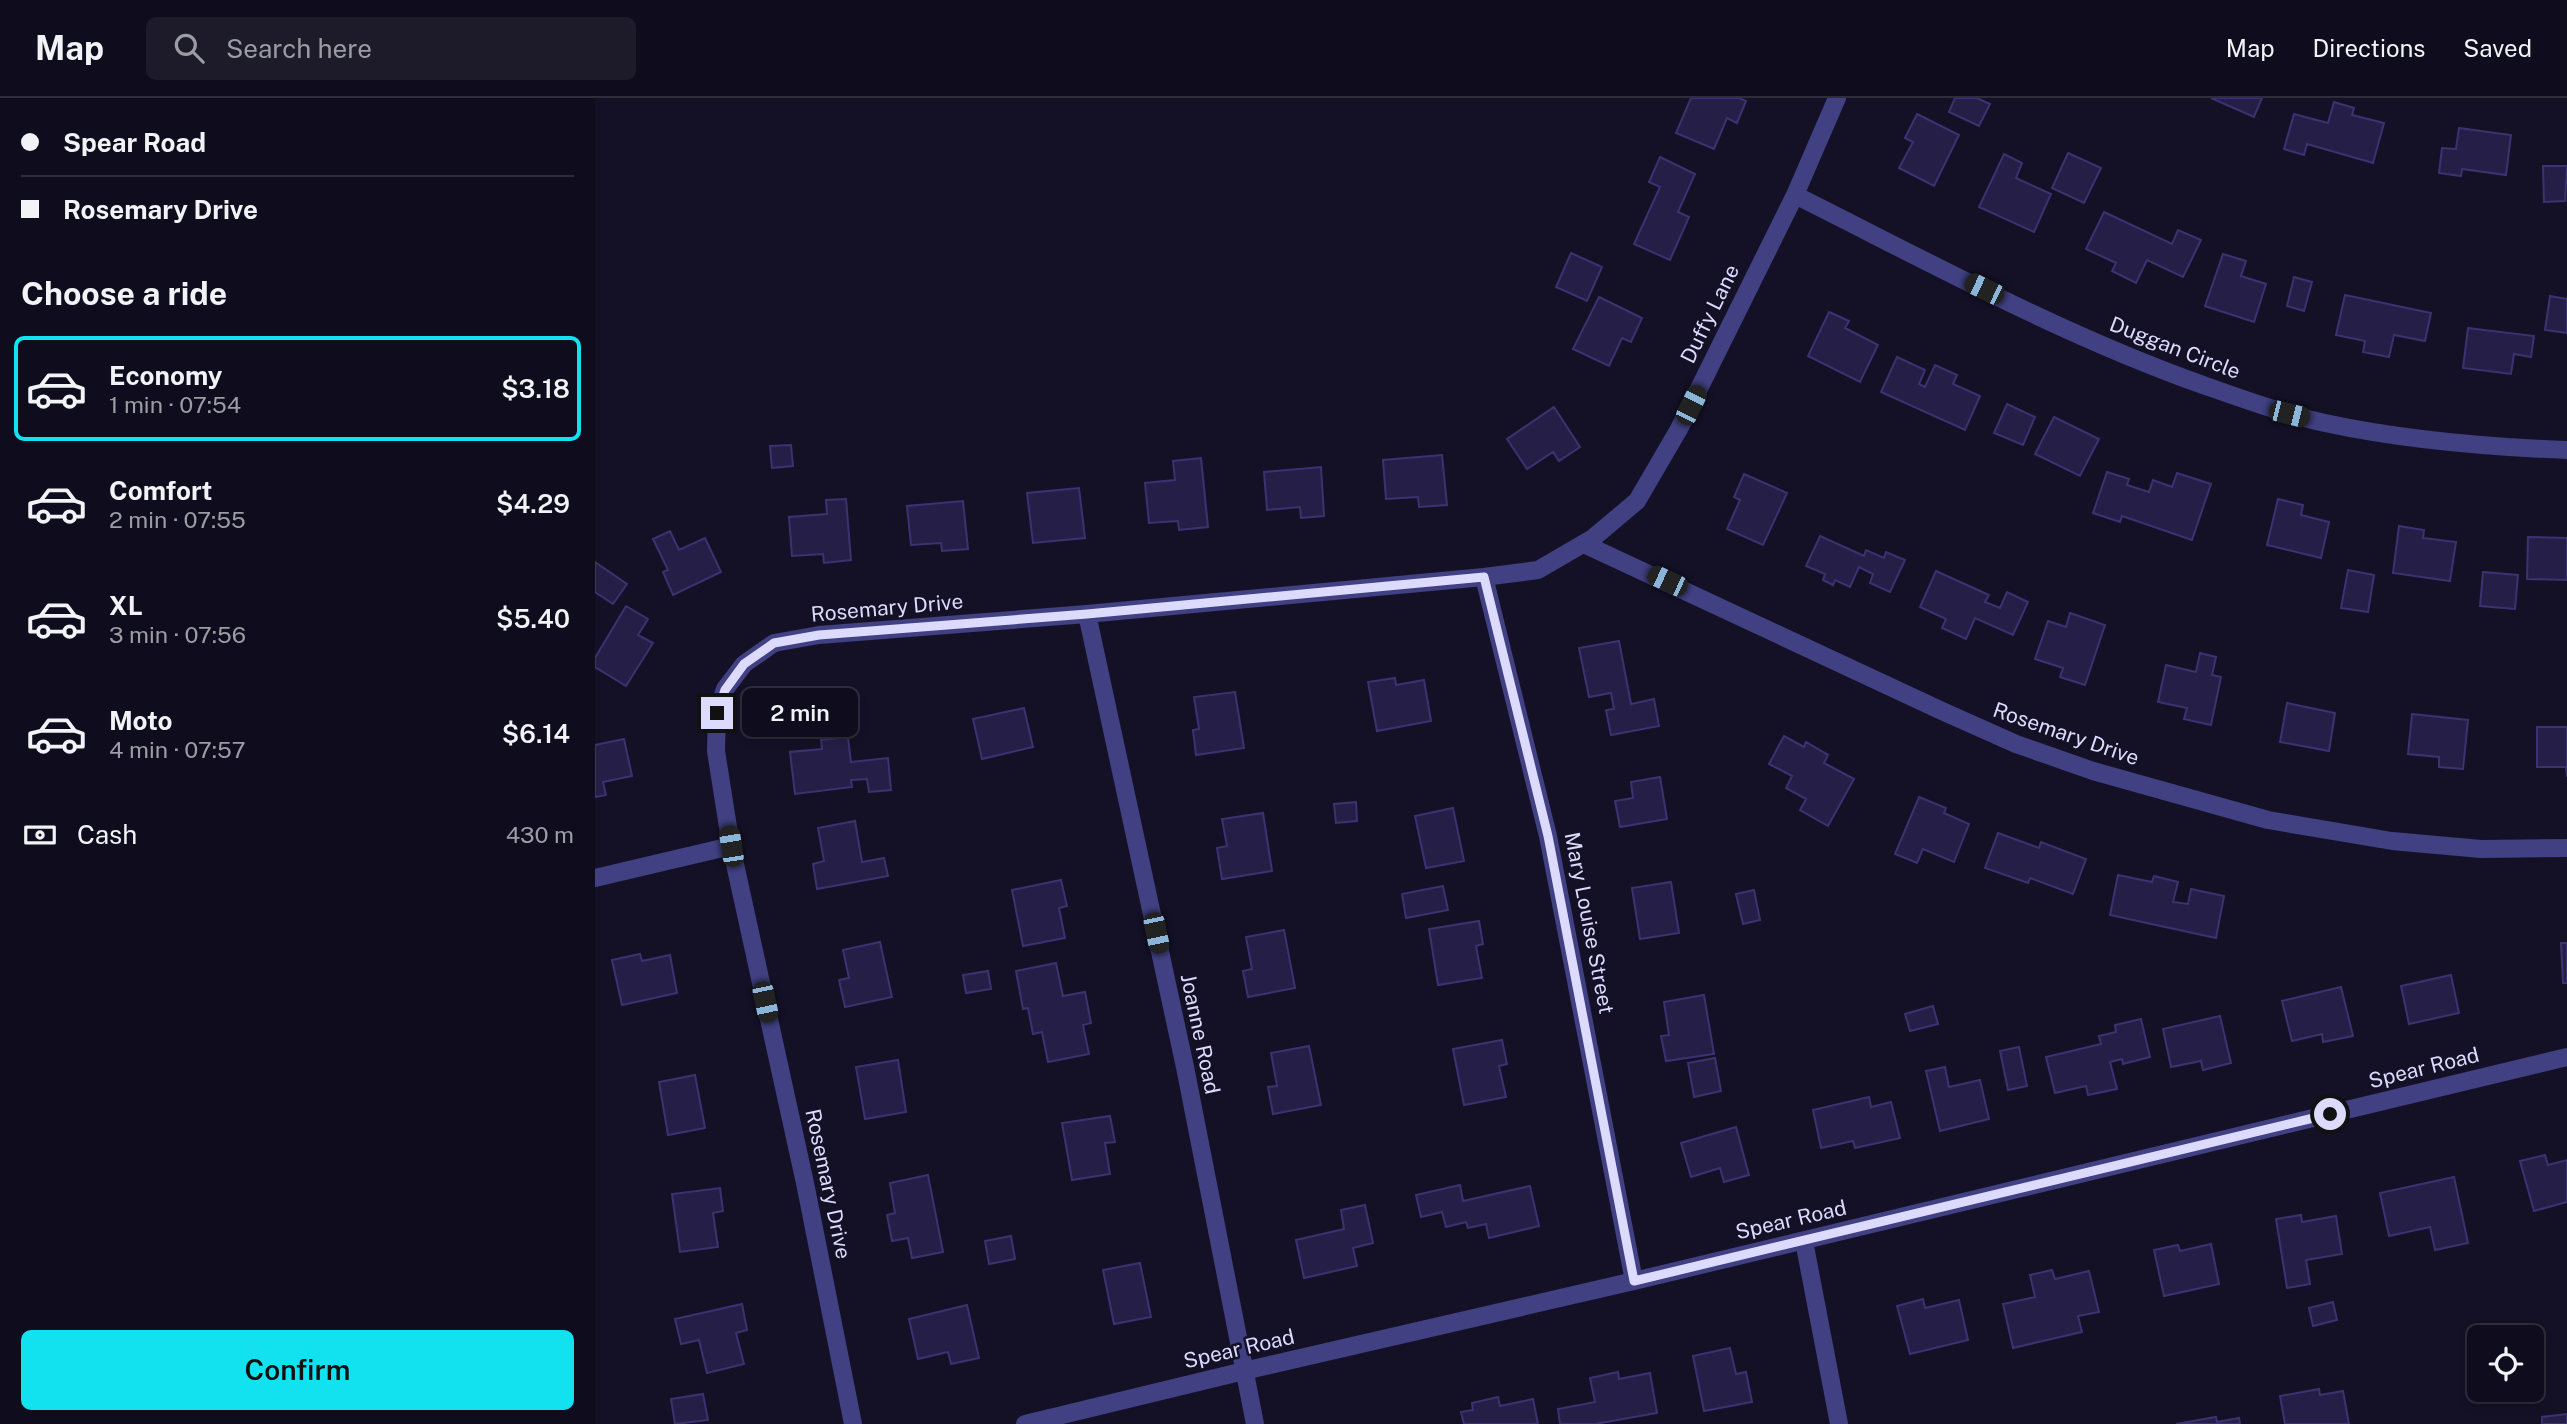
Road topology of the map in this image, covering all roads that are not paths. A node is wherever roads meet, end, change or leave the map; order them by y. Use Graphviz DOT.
graph roads {
  1 [pos="1837,98"];
  2 [pos="1795,195"];
  3 [pos="2567,450"];
  4 [pos="1584,544"];
  5 [pos="1484,577"];
  6 [pos="1087,614"];
  7 [pos="731,846"];
  8 [pos="2567,848"];
  9 [pos="595,878"];
  10 [pos="2567,1057"];
  11 [pos="1804,1241"];
  12 [pos="1634,1281"];
  13 [pos="1244,1371"];
  14 [pos="853,1424"];
  15 [pos="1025,1424"];
  16 [pos="1255,1424"];
  17 [pos="1839,1424"];
  1 -- 2 [label="street, Duffy Lane"];
  2 -- 3 [label="street, Duggan Circle"];
  2 -- 4 [label="street, Duffy Lane"];
  4 -- 5 [label="street, Duffy Lane"];
  4 -- 8 [label="street, Rosemary Drive"];
  5 -- 6 [label="street, Rosemary Drive"];
  5 -- 12 [label="street, Mary Louise Street"];
  6 -- 7 [label="street, Rosemary Drive"];
  6 -- 13 [label="street, Joanne Road"];
  7 -- 9 [label="street"];
  7 -- 14 [label="street, Rosemary Drive"];
  10 -- 11 [label="street, Spear Road"];
  11 -- 12 [label="street, Spear Road"];
  11 -- 17 [label="street"];
  12 -- 13 [label="street, Spear Road"];
  13 -- 15 [label="street, Spear Road"];
  13 -- 16 [label="street, Joanne Road"];
}
